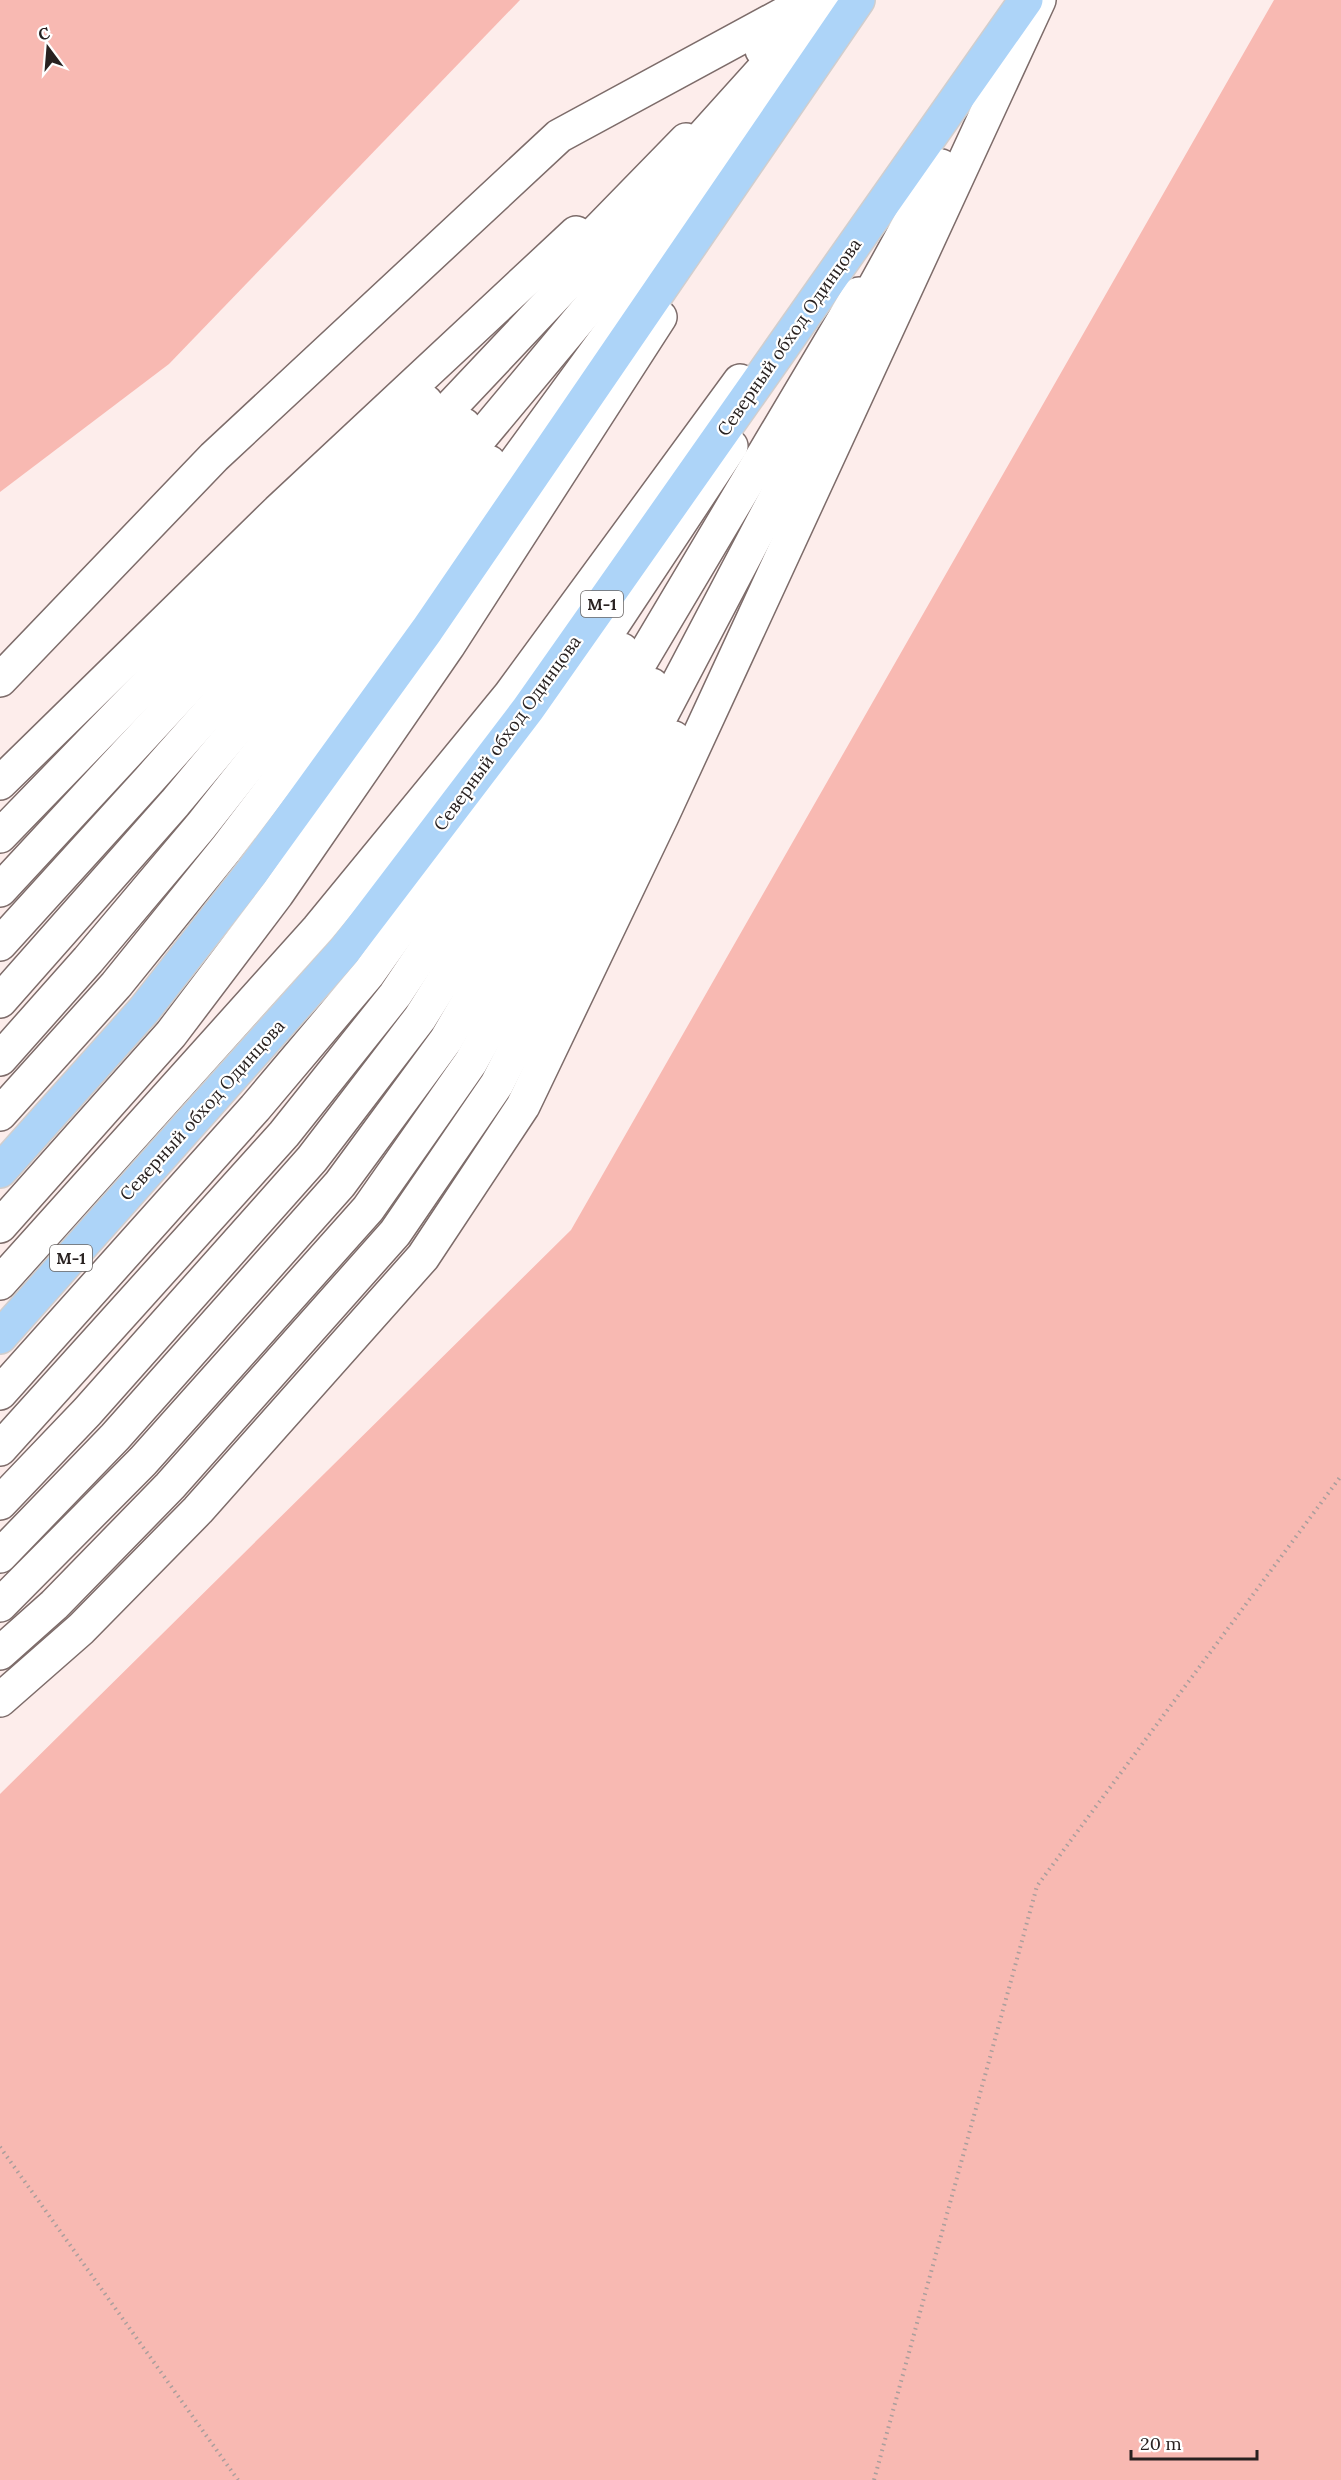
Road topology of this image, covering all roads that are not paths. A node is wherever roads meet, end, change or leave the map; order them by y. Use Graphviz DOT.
graph roads {
  1 [pos="811,0"];
  2 [pos="819,0"];
  3 [pos="826,0"];
  4 [pos="833,0"];
  5 [pos="840,0"];
  6 [pos="846,0"];
  7 [pos="852,0"];
  8 [pos="858,0"];
  9 [pos="863,0"];
  10 [pos="1032,0"];
  11 [pos="0,680"];
  12 [pos="0,783"];
  13 [pos="0,836"];
  14 [pos="0,890"];
  15 [pos="0,944"];
  16 [pos="0,1001"];
  17 [pos="0,1059"];
  18 [pos="0,1114"];
  19 [pos="0,1171"];
  20 [pos="0,1226"];
  21 [pos="0,1283"];
  22 [pos="0,1337"];
  23 [pos="0,1393"];
  24 [pos="0,1449"];
  25 [pos="0,1503"];
  26 [pos="0,1556"];
  27 [pos="0,1605"];
  28 [pos="0,1653"];
  29 [pos="0,1700"];
  1 -- 11 [label="lane"];
  1 -- 12 [label="lane"];
  2 -- 13 [label="lane"];
  3 -- 14 [label="lane"];
  4 -- 15 [label="lane"];
  5 -- 16 [label="lane"];
  6 -- 17 [label="lane"];
  7 -- 18 [label="lane"];
  8 -- 19 [label="highway"];
  9 -- 20 [label="lane"];
  10 -- 21 [label="lane"];
  10 -- 22 [label="highway, Северный обход Одинцова / М-1"];
  10 -- 23 [label="lane"];
  10 -- 24 [label="lane"];
  10 -- 25 [label="lane"];
  10 -- 26 [label="lane"];
  10 -- 27 [label="lane"];
  10 -- 28 [label="lane"];
  10 -- 29 [label="lane"];
}
